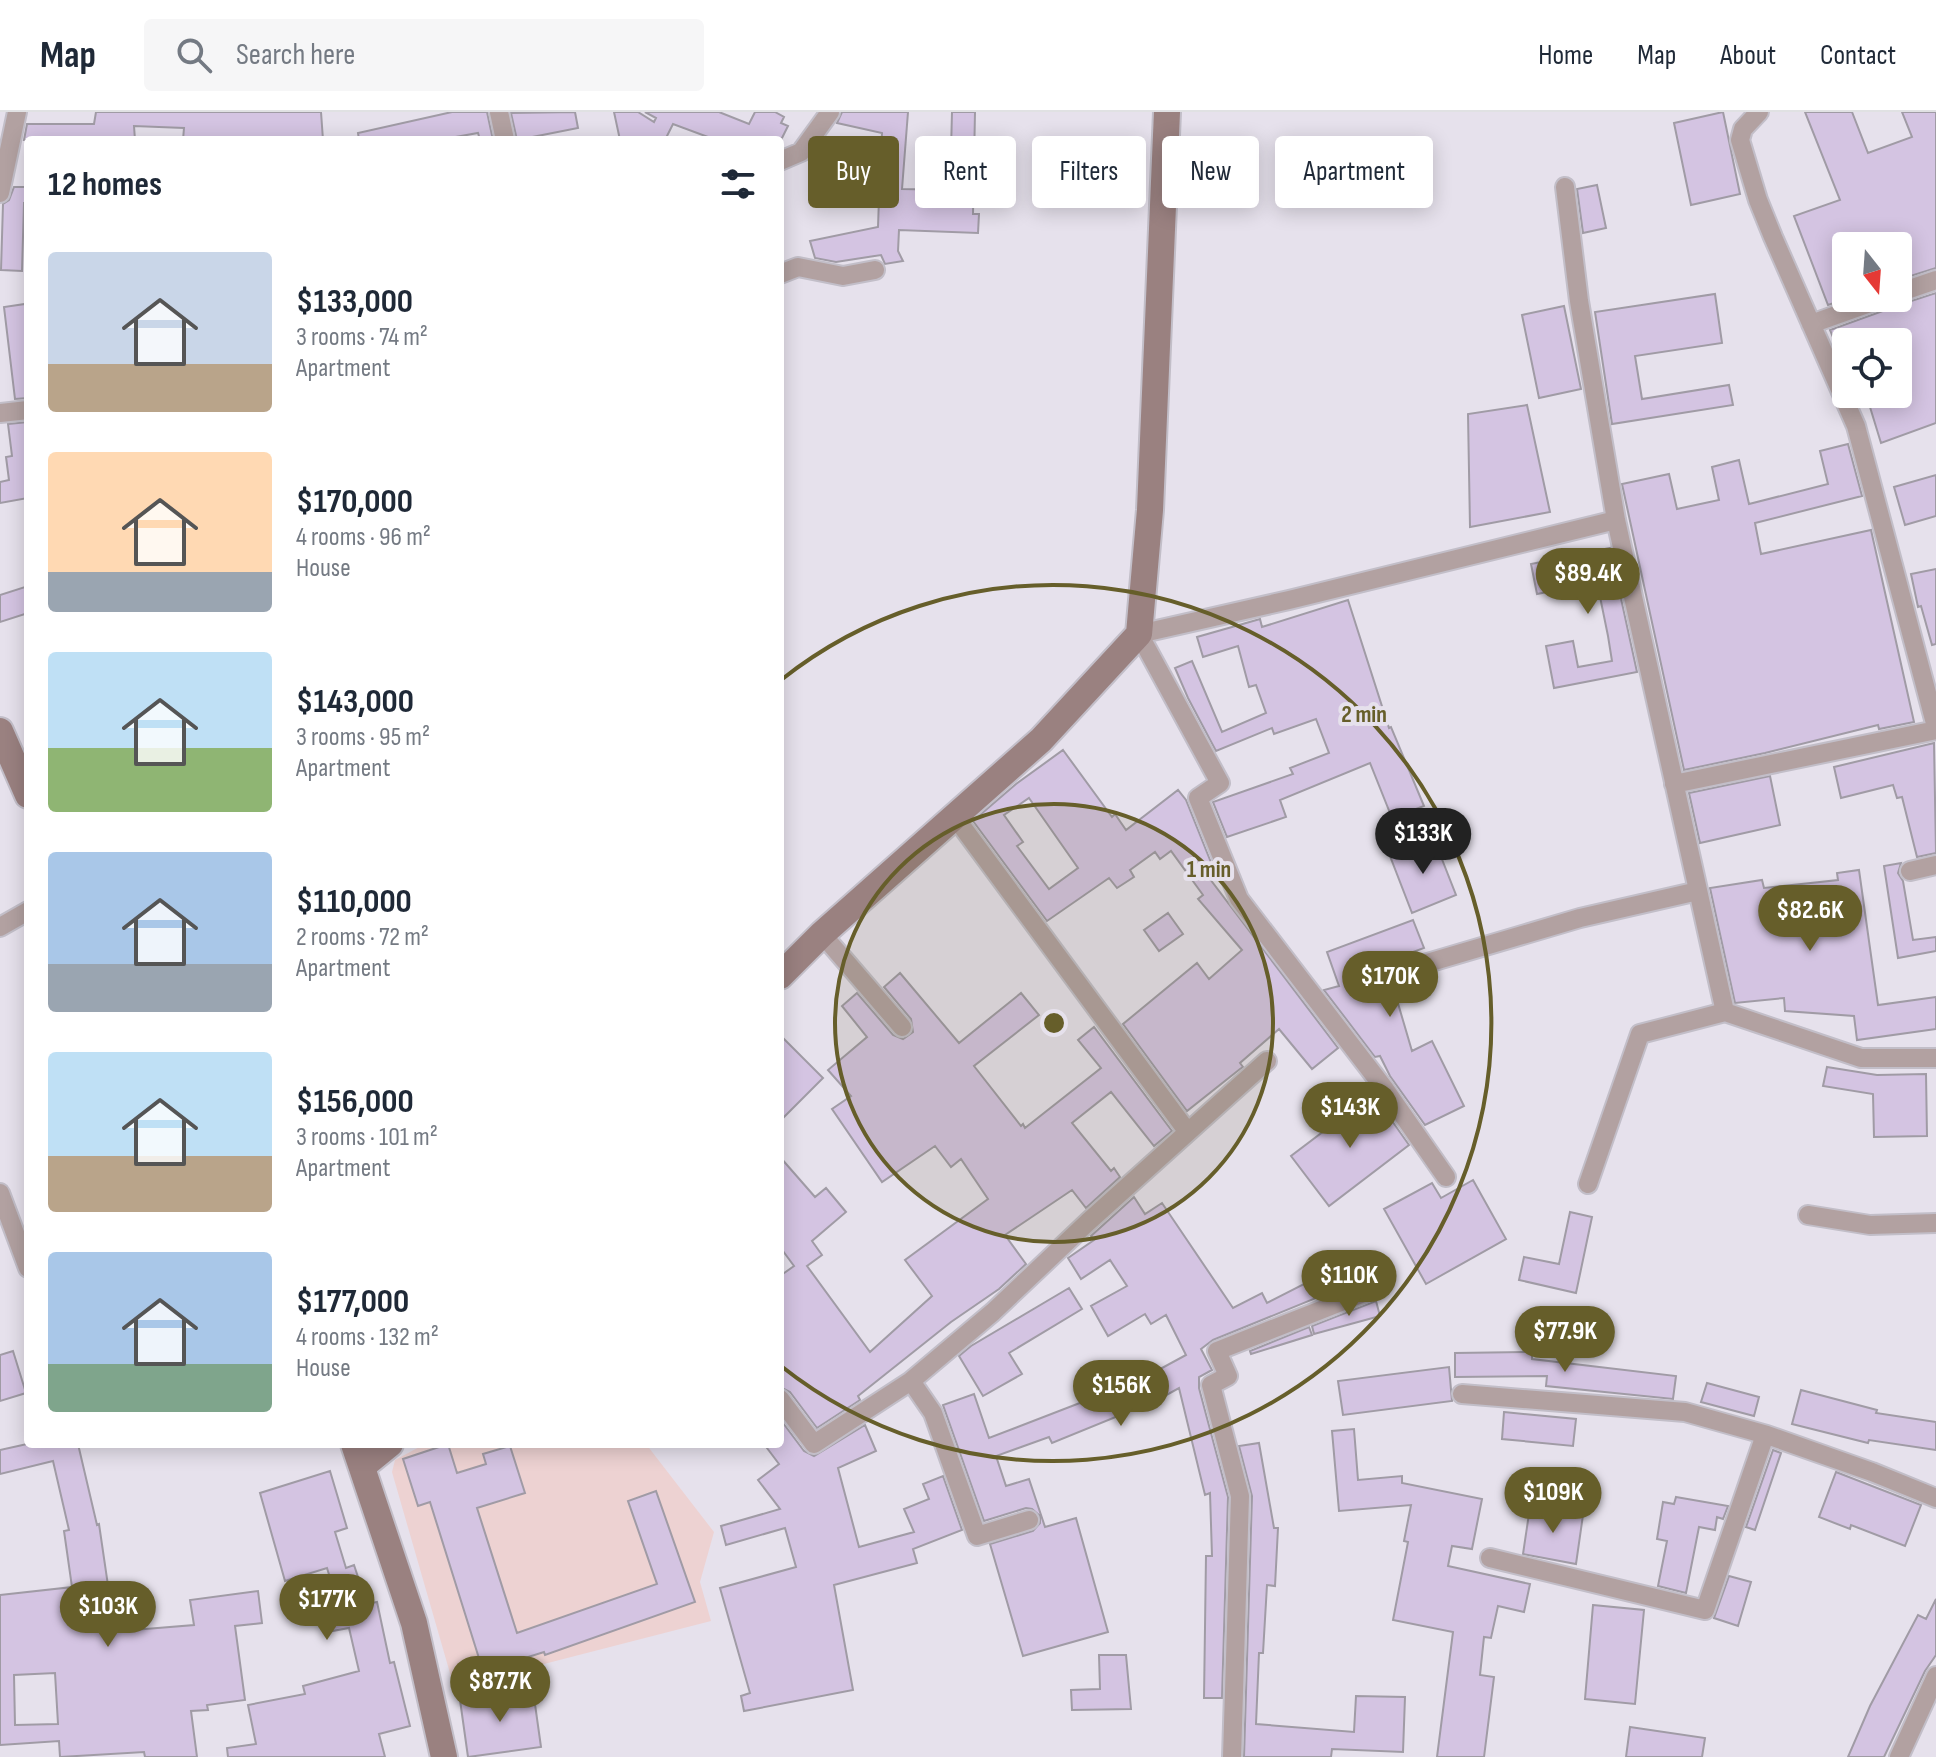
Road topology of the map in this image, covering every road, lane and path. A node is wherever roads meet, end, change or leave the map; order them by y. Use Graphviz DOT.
graph roads {
  1 [pos="17,112"];
  2 [pos="499,112"];
  3 [pos="830,112"];
  4 [pos="1167,112"];
  5 [pos="1759,112"];
  6 [pos="504,136"];
  7 [pos="784,159"];
  8 [pos="1565,187"];
  9 [pos="0,193"];
  10 [pos="875,270"];
  11 [pos="784,272"];
  12 [pos="1936,280"];
  13 [pos="1912,288"];
  14 [pos="1845,312"];
  15 [pos="1811,324"];
  16 [pos="24,410"];
  17 [pos="0,413"];
  18 [pos="1616,520"];
  19 [pos="1139,634"];
  20 [pos="1936,729"];
  21 [pos="0,731"];
  22 [pos="20,757"];
  23 [pos="1674,784"];
  24 [pos="955,817"];
  25 [pos="1936,865"];
  26 [pos="1910,871"];
  27 [pos="1698,891"];
  28 [pos="24,913"];
  29 [pos="0,927"];
  30 [pos="822,934"];
  31 [pos="784,972"];
  32 [pos="1397,972"];
  33 [pos="1725,1012"];
  34 [pos="902,1027"];
  35 [pos="1936,1058"];
  36 [pos="1267,1061"];
  37 [pos="1187,1131"];
  38 [pos="1446,1177"];
  39 [pos="1588,1184"];
  40 [pos="0,1193"];
  41 [pos="1808,1215"];
  42 [pos="1936,1223"];
  43 [pos="24,1257"];
  44 [pos="1374,1289"];
  45 [pos="911,1381"];
  46 [pos="1462,1394"];
  47 [pos="784,1404"];
  48 [pos="1765,1435"];
  49 [pos="378,1448"];
  50 [pos="358,1455"];
  51 [pos="1936,1498"];
  52 [pos="1029,1520"];
  53 [pos="1490,1558"];
  54 [pos="1936,1676"];
  55 [pos="444,1757"];
  56 [pos="1232,1757"];
  57 [pos="1899,1757"];
  1 -- 9 [label="street"];
  2 -- 6 [label="street"];
  3 -- 7 [label="street"];
  4 -- 19 [label="street"];
  5 -- 15 [label="street"];
  8 -- 18 [label="street"];
  10 -- 11 [label="street"];
  12 -- 13 [label="street"];
  14 -- 15 [label="street"];
  15 -- 20 [label="street"];
  16 -- 17 [label="street"];
  18 -- 19 [label="street"];
  18 -- 23 [label="street"];
  19 -- 24 [label="street"];
  19 -- 38 [label="street"];
  20 -- 23 [label="street"];
  21 -- 22 [label="street"];
  23 -- 27 [label="street"];
  24 -- 30 [label="street"];
  24 -- 37 [label="street"];
  25 -- 26 [label="street"];
  27 -- 32 [label="street"];
  27 -- 33 [label="street"];
  28 -- 29 [label="street"];
  30 -- 31 [label="street"];
  30 -- 34 [label="street"];
  33 -- 35 [label="street"];
  33 -- 39 [label="street"];
  36 -- 37 [label="street"];
  37 -- 45 [label="street"];
  40 -- 43 [label="street"];
  41 -- 42 [label="street"];
  44 -- 56 [label="street"];
  45 -- 47 [label="street"];
  45 -- 52 [label="street"];
  46 -- 48 [label="street"];
  48 -- 51 [label="street"];
  48 -- 53 [label="street"];
  49 -- 50 [label="street"];
  50 -- 55 [label="street"];
  54 -- 57 [label="street"];
}
